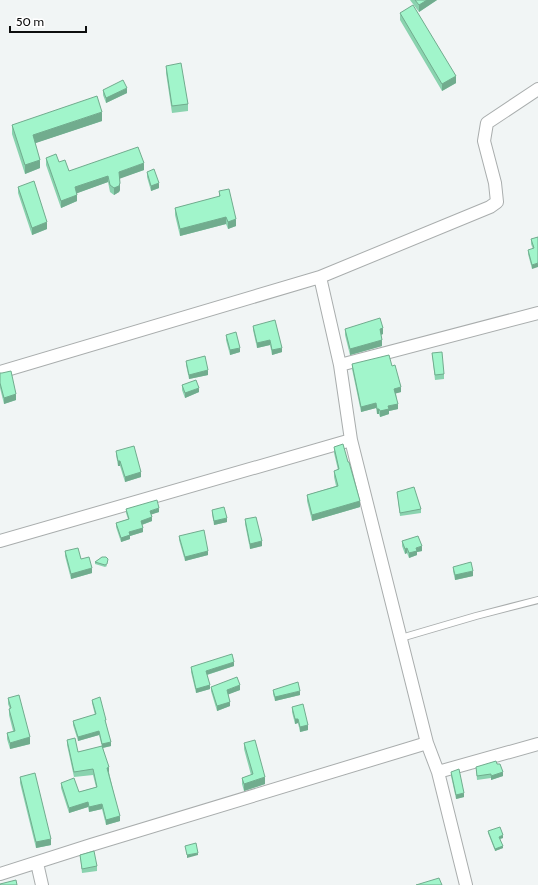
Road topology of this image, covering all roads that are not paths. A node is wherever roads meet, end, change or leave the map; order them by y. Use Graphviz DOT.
graph roads {
  1 [pos="538,89"];
  2 [pos="320,276"];
  3 [pos="538,313"];
  4 [pos="340,365"];
  5 [pos="0,372"];
  6 [pos="352,440"];
  7 [pos="0,541"];
  8 [pos="538,600"];
  9 [pos="401,638"];
  10 [pos="427,743"];
  11 [pos="538,744"];
  12 [pos="438,772"];
  13 [pos="37,863"];
  14 [pos="0,874"];
  15 [pos="42,885"];
  16 [pos="466,885"];
  1 -- 2 [label="street"];
  2 -- 4 [label="street"];
  2 -- 5 [label="street"];
  3 -- 4 [label="street"];
  4 -- 6 [label="street"];
  6 -- 7 [label="street"];
  6 -- 9 [label="street"];
  8 -- 9 [label="lane"];
  9 -- 10 [label="street"];
  10 -- 12 [label="street"];
  10 -- 13 [label="street"];
  11 -- 12 [label="street"];
  12 -- 16 [label="street"];
  13 -- 14 [label="street"];
  13 -- 15 [label="street"];
}
